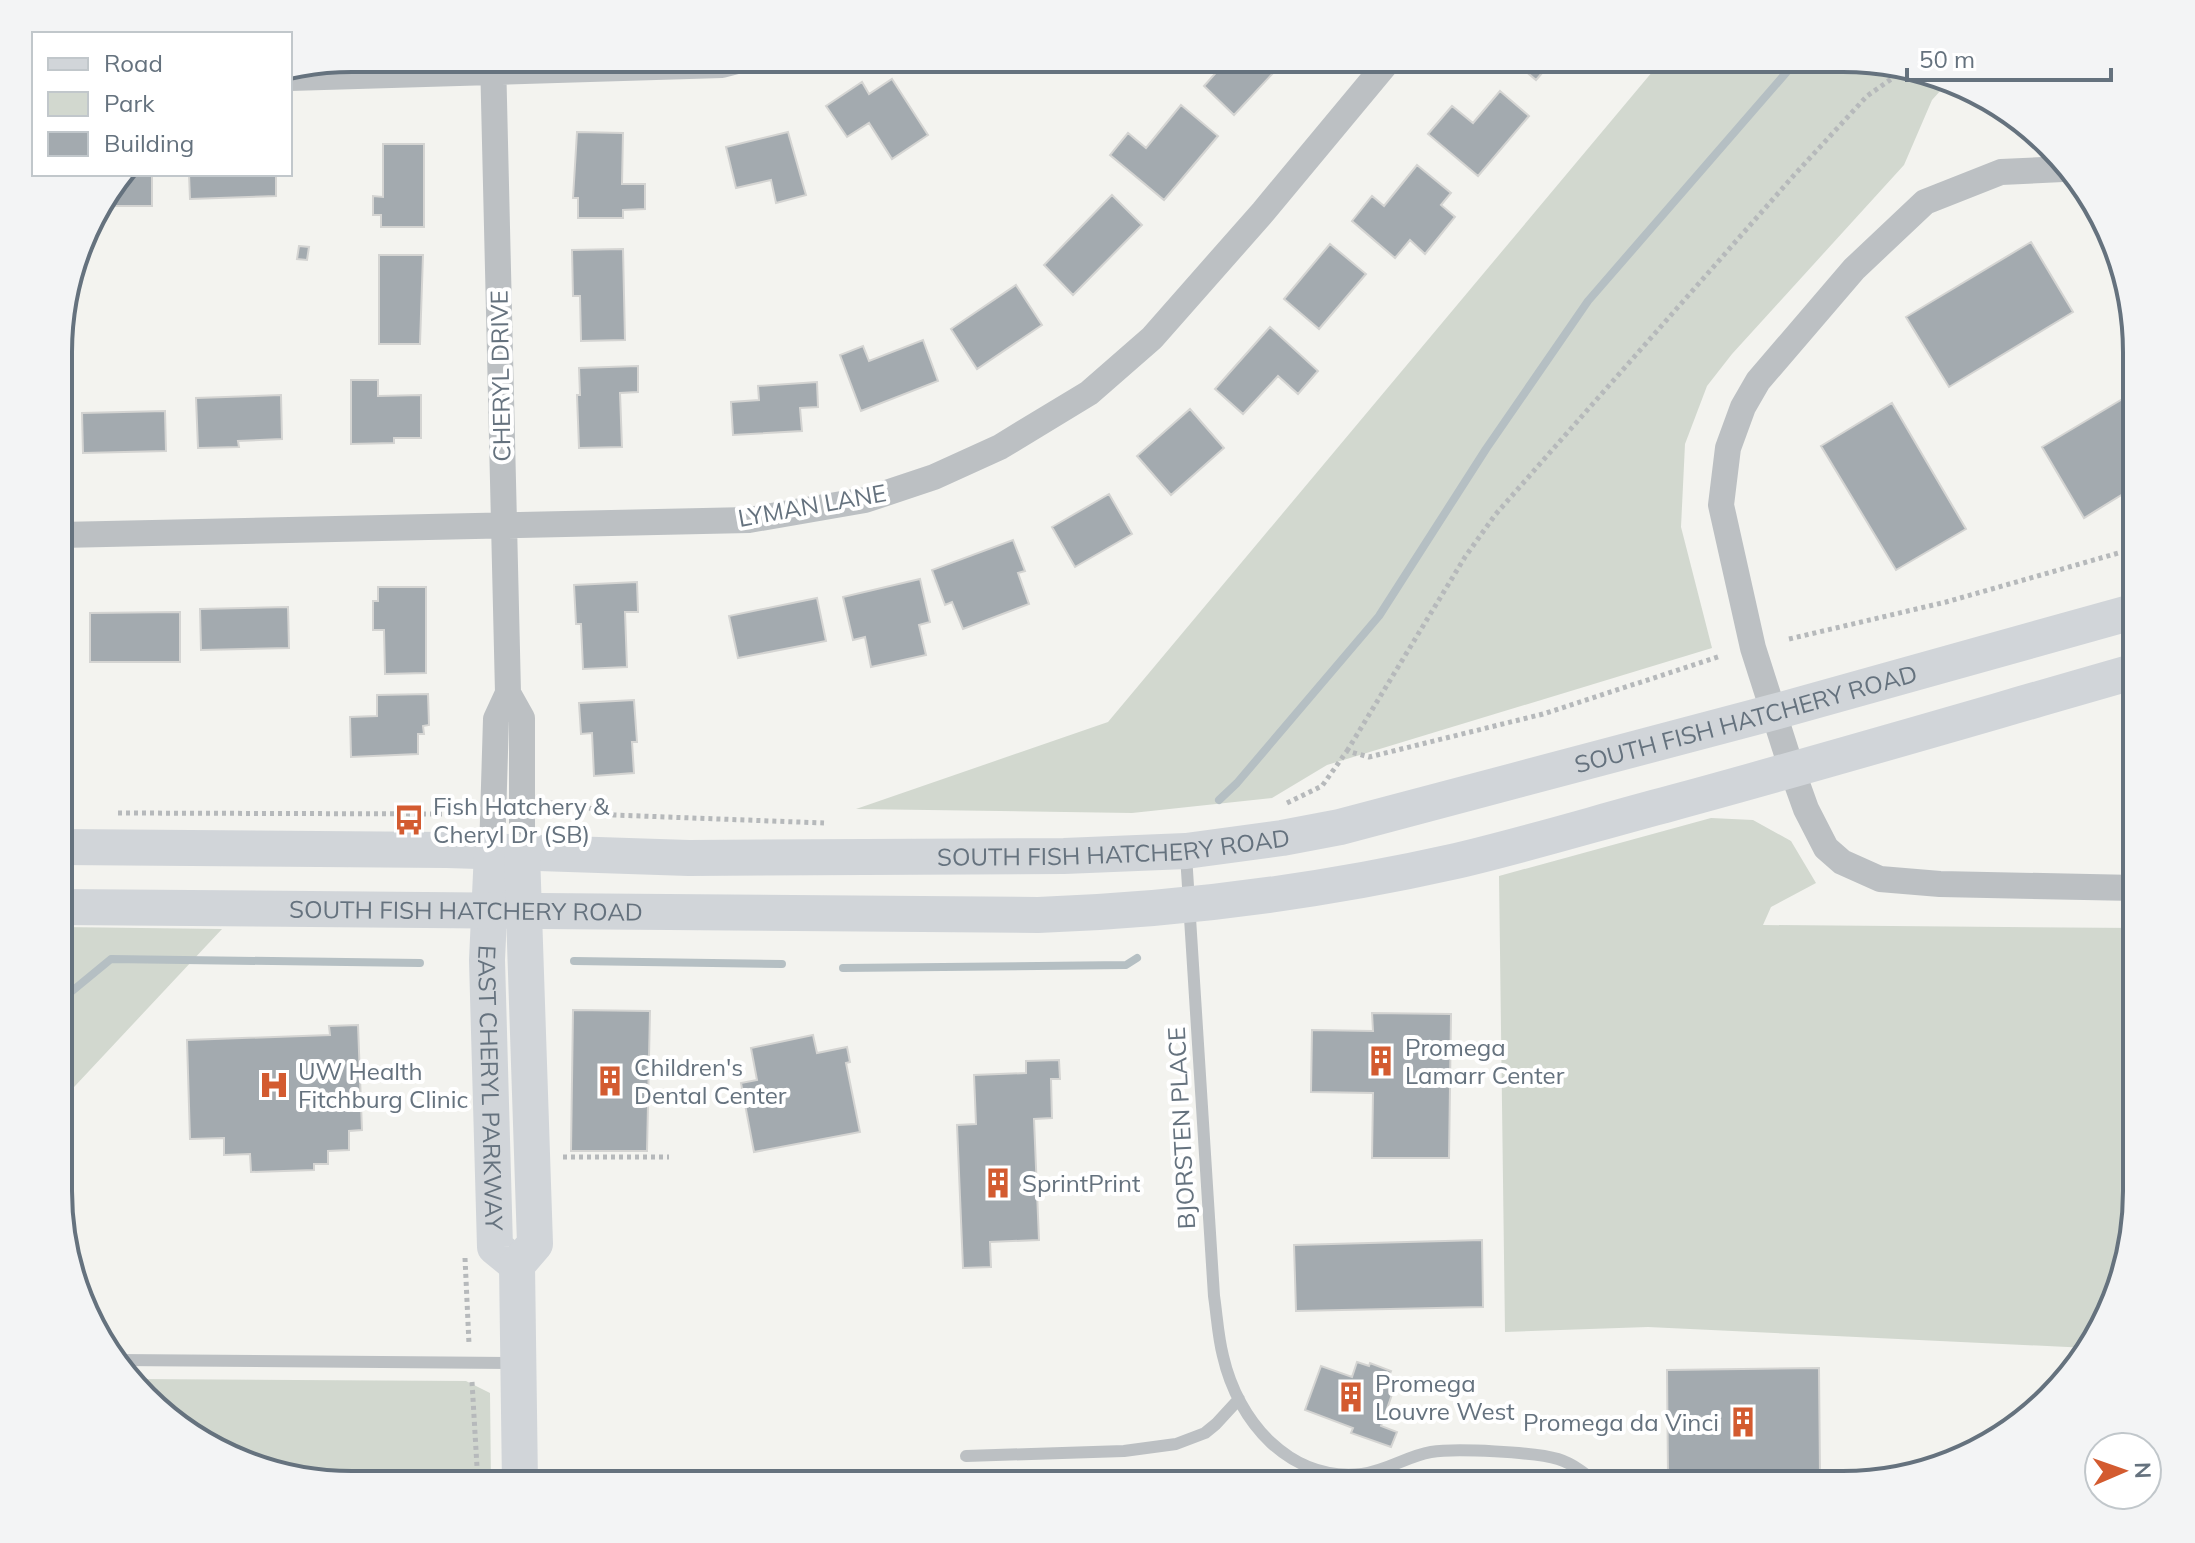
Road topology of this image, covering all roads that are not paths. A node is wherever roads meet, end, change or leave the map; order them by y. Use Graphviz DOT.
graph roads {
  1 [pos="391,72"];
  2 [pos="493,72"];
  3 [pos="1379,73"];
  4 [pos="300,77"];
  5 [pos="2056,169"];
  6 [pos="503,526"];
  7 [pos="72,535"];
  8 [pos="2122,615"];
  9 [pos="2122,675"];
  10 [pos="1774,712"];
  11 [pos="1792,770"];
  12 [pos="73,847"];
  13 [pos="1186,851"];
  14 [pos="507,853"];
  15 [pos="2122,888"];
  16 [pos="1191,905"];
  17 [pos="73,907"];
  18 [pos="506,911"];
  19 [pos="129,1360"];
  20 [pos="518,1363"];
  21 [pos="1239,1399"];
  22 [pos="966,1456"];
  23 [pos="520,1470"];
  24 [pos="1314,1471"];
  25 [pos="1379,1471"];
  26 [pos="1581,1471"];
  1 -- 4 [label="street"];
  2 -- 6 [label="street, CHERYL DRIVE"];
  3 -- 6 [label="street, LYMAN LANE"];
  5 -- 10 [label="street"];
  6 -- 7 [label="street, LYMAN LANE"];
  6 -- 14 [label="street, CHERYL DRIVE"];
  8 -- 10 [label="main road, SOUTH FISH HATCHERY ROAD"];
  9 -- 11 [label="main road, SOUTH FISH HATCHERY ROAD"];
  10 -- 11 [label="street"];
  10 -- 13 [label="main road, SOUTH FISH HATCHERY ROAD"];
  11 -- 15 [label="street"];
  11 -- 16 [label="main road, SOUTH FISH HATCHERY ROAD"];
  12 -- 14 [label="main road, SOUTH FISH HATCHERY ROAD"];
  13 -- 14 [label="main road, SOUTH FISH HATCHERY ROAD"];
  13 -- 16 [label="lane, BJORSTEN PLACE"];
  14 -- 18 [label="main road, EAST CHERYL PARKWAY"];
  16 -- 18 [label="main road, SOUTH FISH HATCHERY ROAD"];
  16 -- 21 [label="lane, BJORSTEN PLACE"];
  17 -- 18 [label="main road, SOUTH FISH HATCHERY ROAD"];
  18 -- 20 [label="main road, EAST CHERYL PARKWAY"];
  19 -- 20 [label="lane"];
  20 -- 23 [label="main road, EAST CHERYL PARKWAY"];
  21 -- 22 [label="lane"];
  21 -- 24 [label="lane, BJORSTEN PLACE"];
  25 -- 26 [label="lane, BJORSTEN PLACE"];
}
